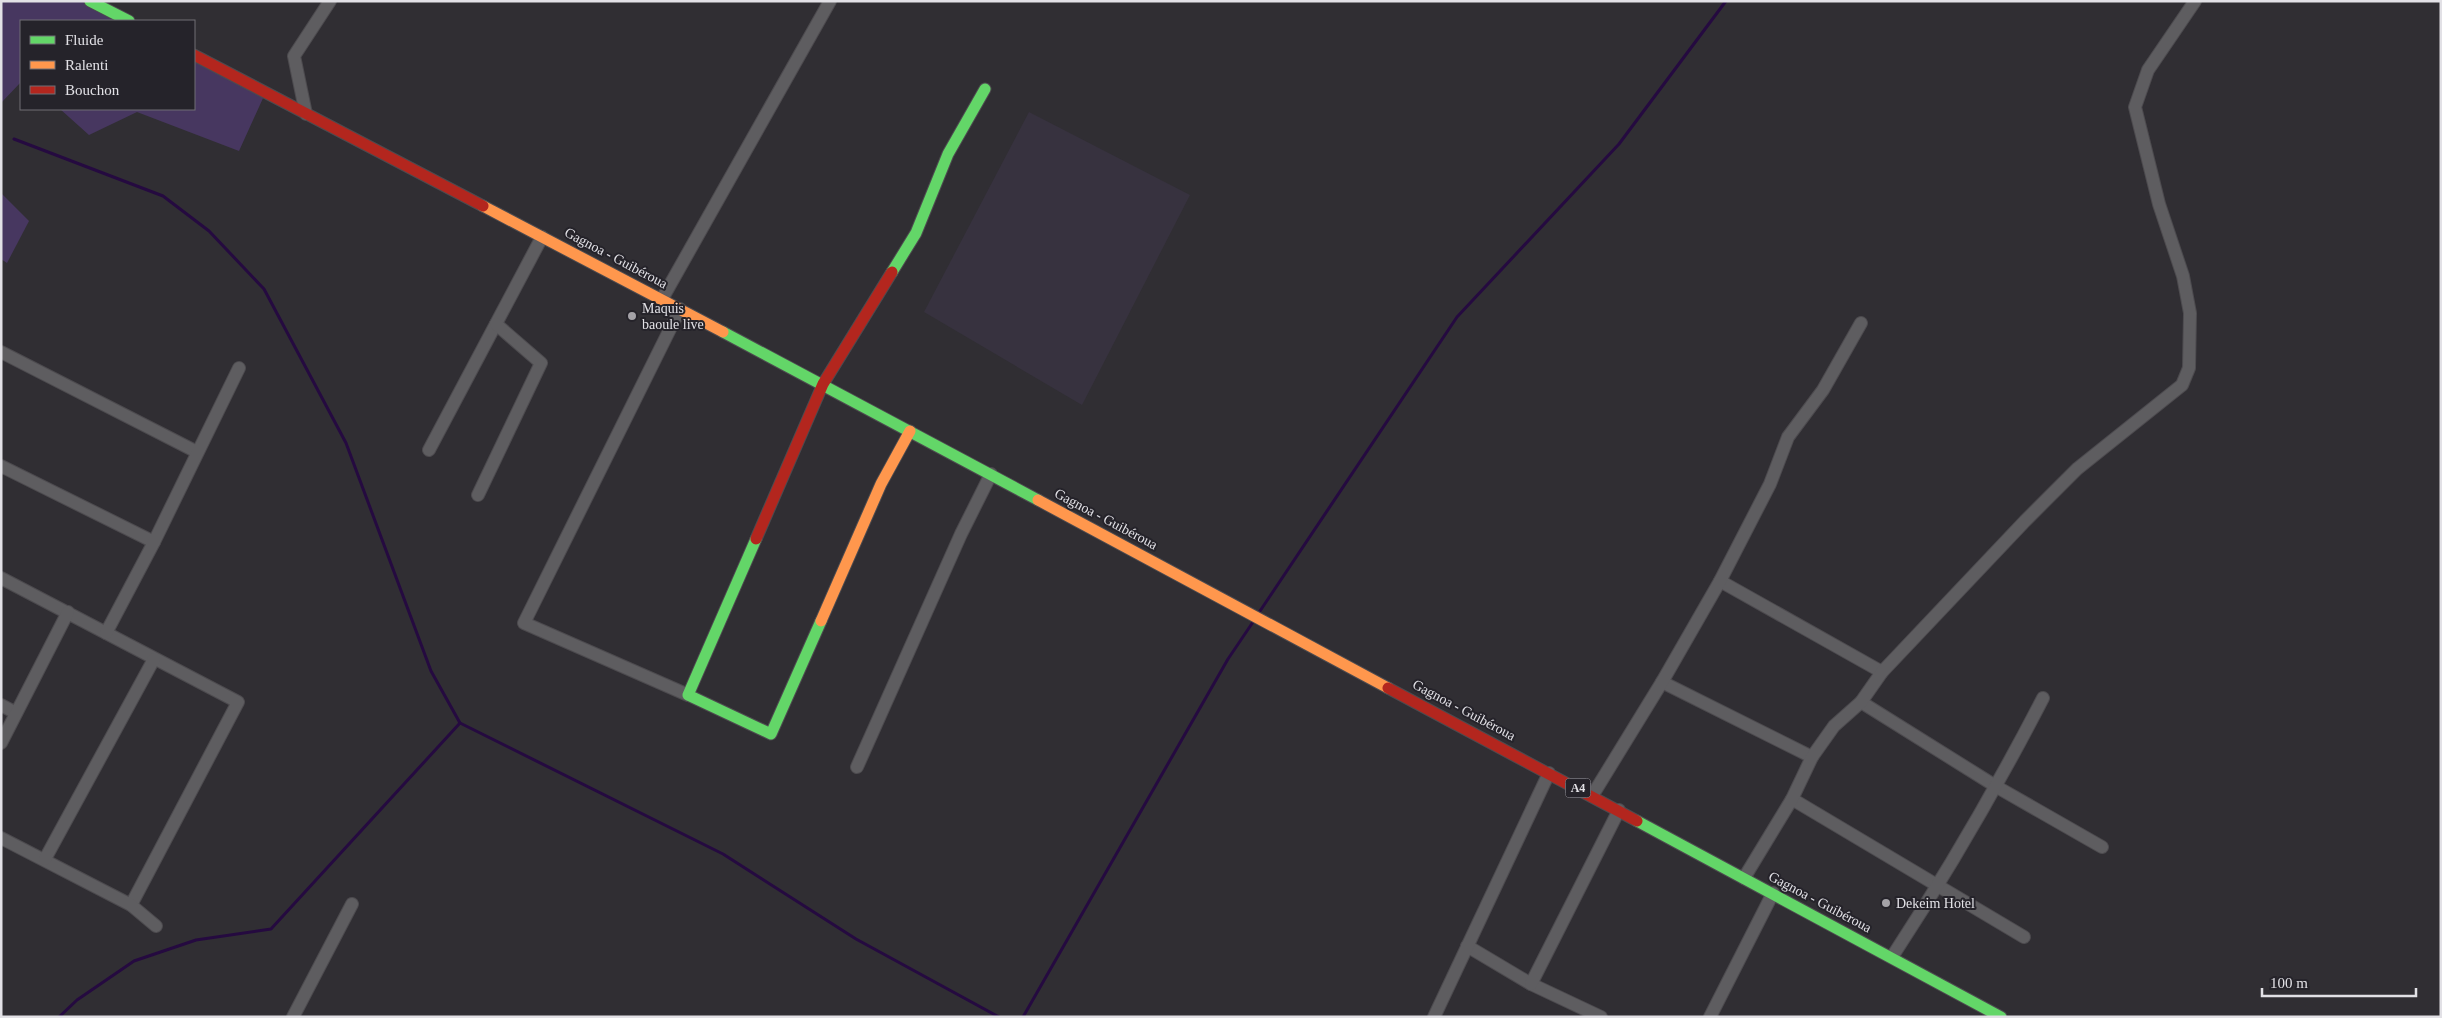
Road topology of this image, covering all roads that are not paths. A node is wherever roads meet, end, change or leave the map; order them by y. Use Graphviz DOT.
graph roads {
  1 [pos="90,1"];
  2 [pos="330,1"];
  3 [pos="830,1"];
  4 [pos="2195,1"];
  5 [pos="127,20"];
  6 [pos="195,57"];
  7 [pos="985,89"];
  8 [pos="306,114"];
  9 [pos="542,237"];
  10 [pos="662,299"];
  11 [pos="680,309"];
  12 [pos="1860,323"];
  13 [pos="496,324"];
  14 [pos="1,352"];
  15 [pos="239,368"];
  16 [pos="823,384"];
  17 [pos="910,431"];
  18 [pos="429,450"];
  19 [pos="197,452"];
  20 [pos="1,466"];
  21 [pos="991,474"];
  22 [pos="478,495"];
  23 [pos="154,542"];
  24 [pos="1,578"];
  25 [pos="1720,580"];
  26 [pos="68,612"];
  27 [pos="106,633"];
  28 [pos="154,659"];
  29 [pos="1882,672"];
  30 [pos="1662,682"];
  31 [pos="688,695"];
  32 [pos="2043,698"];
  33 [pos="1861,702"];
  34 [pos="1,705"];
  35 [pos="16,713"];
  36 [pos="1,743"];
  37 [pos="1812,757"];
  38 [pos="857,767"];
  39 [pos="1549,773"];
  40 [pos="1997,787"];
  41 [pos="1592,796"];
  42 [pos="1792,799"];
  43 [pos="1618,810"];
  44 [pos="1,838"];
  45 [pos="2102,847"];
  46 [pos="45,859"];
  47 [pos="1744,878"];
  48 [pos="1939,885"];
  49 [pos="1773,893"];
  50 [pos="352,904"];
  51 [pos="131,905"];
  52 [pos="156,926"];
  53 [pos="2024,937"];
  54 [pos="1468,946"];
  55 [pos="1892,957"];
  56 [pos="1531,984"];
  57 [pos="293,1017"];
  58 [pos="1434,1017"];
  59 [pos="1601,1017"];
  60 [pos="1710,1017"];
  61 [pos="2001,1017"];
  1 -- 5 [label="main road"];
  2 -- 8 [label="street"];
  3 -- 10 [label="street"];
  4 -- 29 [label="street"];
  6 -- 8 [label="main road, Gagnoa - Guibéroua / A4"];
  7 -- 16 [label="main road"];
  8 -- 9 [label="main road, Gagnoa - Guibéroua / A4"];
  9 -- 10 [label="main road, Gagnoa - Guibéroua / A4"];
  9 -- 13 [label="street"];
  10 -- 11 [label="main road, Gagnoa - Guibéroua / A4"];
  11 -- 16 [label="main road, Gagnoa - Guibéroua / A4"];
  11 -- 31 [label="street"];
  12 -- 25 [label="street"];
  13 -- 18 [label="street"];
  13 -- 22 [label="street"];
  14 -- 19 [label="street"];
  15 -- 19 [label="street"];
  16 -- 17 [label="main road, Gagnoa - Guibéroua / A4"];
  16 -- 31 [label="main road"];
  17 -- 21 [label="main road, Gagnoa - Guibéroua / A4"];
  17 -- 31 [label="main road"];
  19 -- 23 [label="street"];
  20 -- 23 [label="street"];
  21 -- 38 [label="street"];
  21 -- 39 [label="main road, Gagnoa - Guibéroua / A4"];
  23 -- 27 [label="street"];
  24 -- 26 [label="street"];
  25 -- 29 [label="street"];
  25 -- 30 [label="street"];
  26 -- 27 [label="street"];
  26 -- 35 [label="street"];
  27 -- 28 [label="street"];
  28 -- 46 [label="street"];
  28 -- 51 [label="street"];
  29 -- 33 [label="street"];
  30 -- 37 [label="street"];
  30 -- 41 [label="street"];
  32 -- 40 [label="street"];
  33 -- 37 [label="street"];
  33 -- 40 [label="street"];
  34 -- 35 [label="street"];
  35 -- 36 [label="street"];
  37 -- 42 [label="street"];
  39 -- 41 [label="main road, Gagnoa - Guibéroua / A4"];
  39 -- 54 [label="street"];
  40 -- 45 [label="street"];
  40 -- 48 [label="street"];
  41 -- 43 [label="main road, Gagnoa - Guibéroua / A4"];
  42 -- 47 [label="street"];
  42 -- 48 [label="street"];
  43 -- 47 [label="main road, Gagnoa - Guibéroua / A4"];
  43 -- 56 [label="street"];
  44 -- 46 [label="street"];
  46 -- 51 [label="street"];
  47 -- 49 [label="main road, Gagnoa - Guibéroua / A4"];
  48 -- 53 [label="street"];
  48 -- 55 [label="street"];
  49 -- 55 [label="main road, Gagnoa - Guibéroua / A4"];
  49 -- 60 [label="street"];
  50 -- 57 [label="street"];
  51 -- 52 [label="street"];
  54 -- 56 [label="street"];
  54 -- 58 [label="street"];
  55 -- 61 [label="main road, Gagnoa - Guibéroua / A4"];
  56 -- 59 [label="street"];
}
